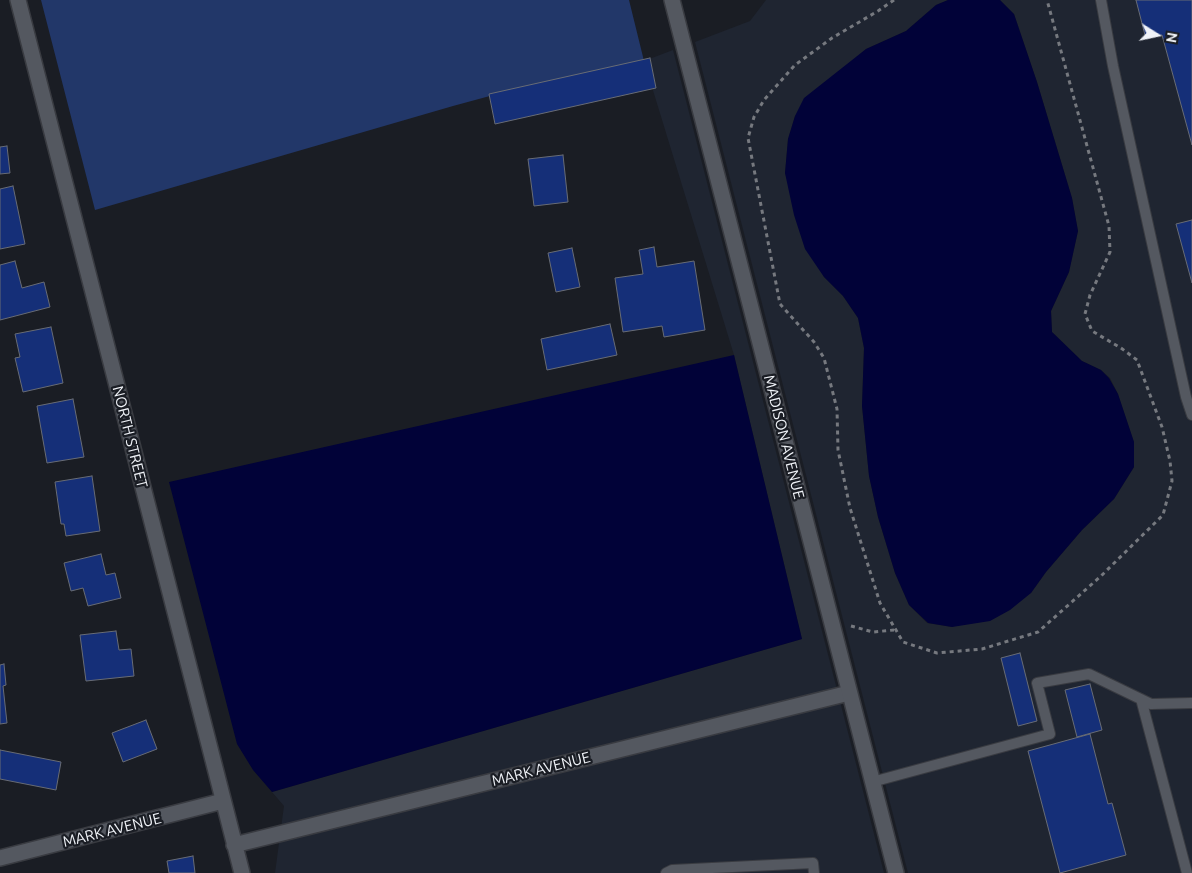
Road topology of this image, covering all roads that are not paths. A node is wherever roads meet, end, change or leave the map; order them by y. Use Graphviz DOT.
graph roads {
  1 [pos="18,0"];
  2 [pos="672,0"];
  3 [pos="1101,0"];
  4 [pos="1192,415"];
  5 [pos="849,693"];
  6 [pos="1142,699"];
  7 [pos="1192,703"];
  8 [pos="872,782"];
  9 [pos="223,801"];
  10 [pos="234,845"];
  11 [pos="0,858"];
  12 [pos="242,873"];
  13 [pos="666,873"];
  14 [pos="814,873"];
  15 [pos="896,873"];
  16 [pos="1187,873"];
  1 -- 9 [label="street, NORTH STREET"];
  2 -- 5 [label="street, MADISON AVENUE"];
  3 -- 4 [label="lane"];
  5 -- 8 [label="street, MADISON AVENUE"];
  5 -- 10 [label="street, MARK AVENUE"];
  6 -- 7 [label="lane"];
  6 -- 8 [label="lane"];
  6 -- 16 [label="lane"];
  8 -- 15 [label="street, MADISON AVENUE"];
  9 -- 10 [label="street, NORTH STREET"];
  9 -- 11 [label="street, MARK AVENUE"];
  10 -- 12 [label="street, NORTH STREET"];
  13 -- 14 [label="lane"];
}
